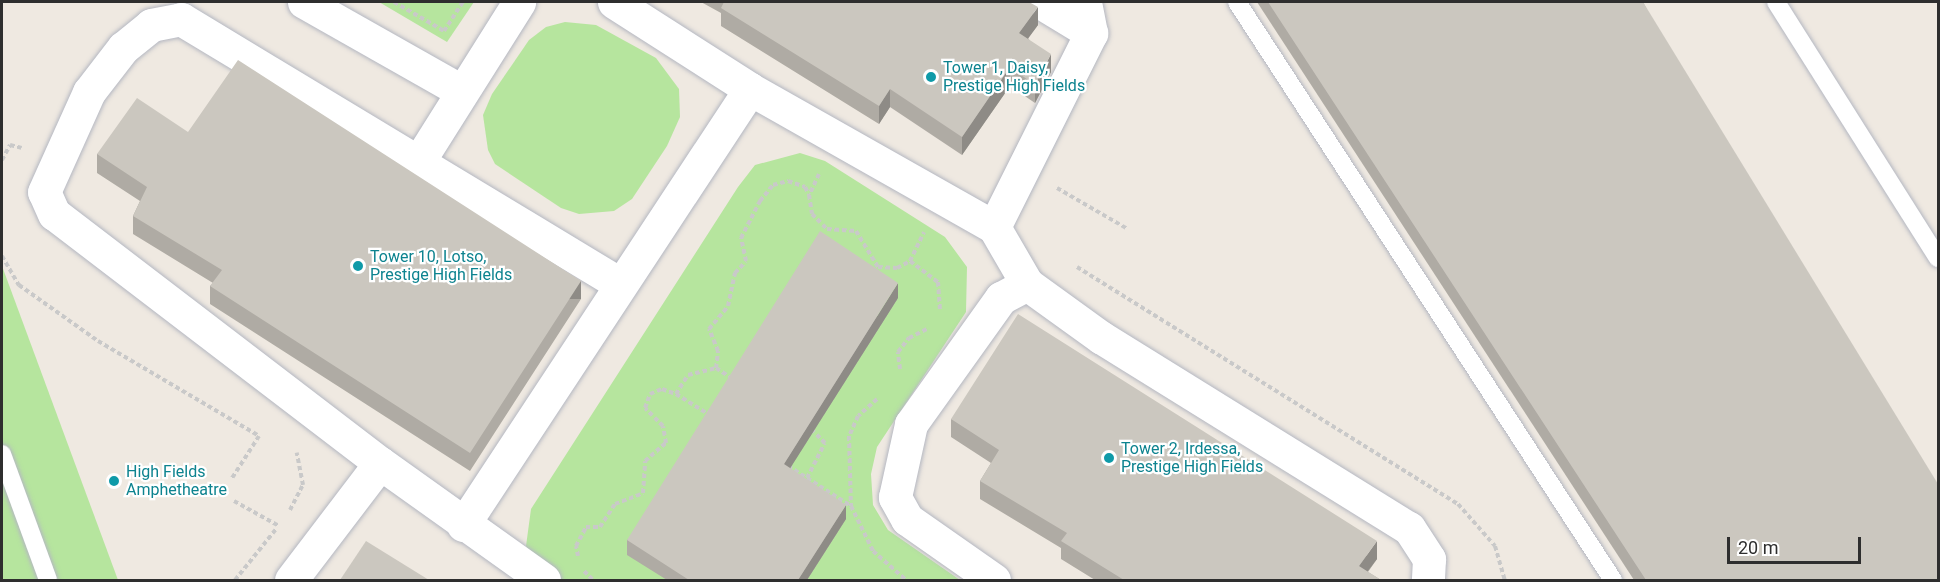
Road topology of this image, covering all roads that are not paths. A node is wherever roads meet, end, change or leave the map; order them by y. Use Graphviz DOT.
graph roads {
  1 [pos="304,2"];
  2 [pos="519,2"];
  3 [pos="614,2"];
  4 [pos="1040,2"];
  5 [pos="1085,2"];
  6 [pos="1237,2"];
  7 [pos="1776,2"];
  8 [pos="1090,33"];
  9 [pos="750,89"];
  10 [pos="461,91"];
  11 [pos="419,161"];
  12 [pos="994,227"];
  13 [pos="1938,258"];
  14 [pos="620,284"];
  15 [pos="1027,284"];
  16 [pos="2,454"];
  17 [pos="380,463"];
  18 [pos="463,525"];
  19 [pos="48,580"];
  20 [pos="291,580"];
  21 [pos="544,580"];
  22 [pos="994,580"];
  23 [pos="1428,580"];
  24 [pos="1614,580"];
  1 -- 10 [label="street"];
  2 -- 10 [label="street"];
  3 -- 9 [label="street"];
  4 -- 8 [label="street"];
  5 -- 8 [label="street"];
  6 -- 24 [label="lane"];
  7 -- 13 [label="lane"];
  8 -- 12 [label="street"];
  9 -- 12 [label="street"];
  9 -- 14 [label="street"];
  10 -- 11 [label="street"];
  11 -- 14 [label="street"];
  11 -- 17 [label="street"];
  12 -- 15 [label="street"];
  14 -- 18 [label="street"];
  15 -- 22 [label="street"];
  15 -- 23 [label="street"];
  16 -- 19 [label="lane"];
  17 -- 18 [label="street"];
  17 -- 20 [label="street"];
  18 -- 21 [label="street"];
}
